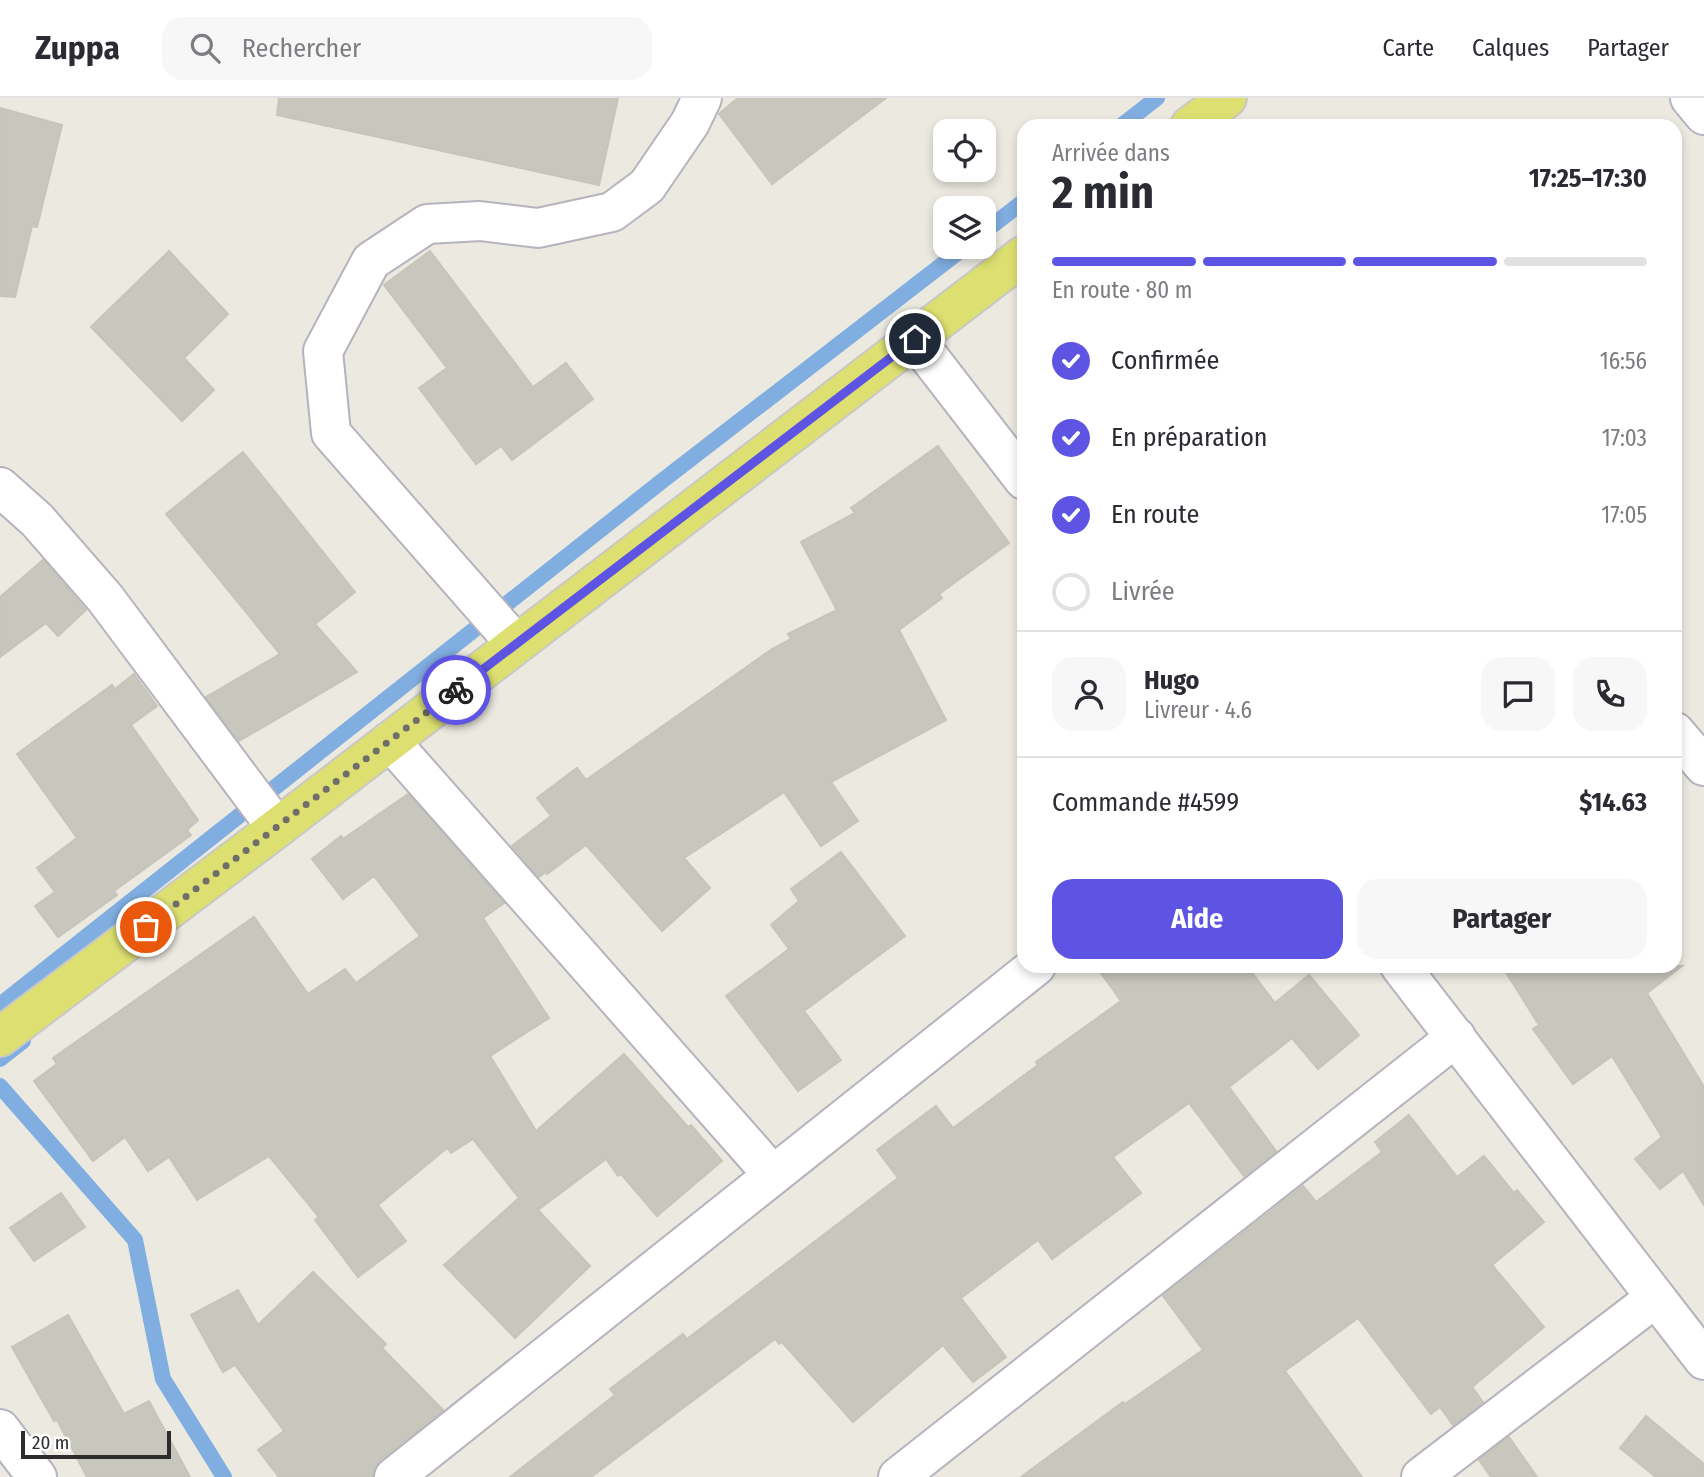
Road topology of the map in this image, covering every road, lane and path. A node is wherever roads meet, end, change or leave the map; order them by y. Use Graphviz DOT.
graph roads {
  1 [pos="702,98"];
  2 [pos="1227,98"];
  3 [pos="1690,98"];
  4 [pos="1704,115"];
  5 [pos="1199,119"];
  6 [pos="1017,260"];
  7 [pos="915,339"];
  8 [pos="1017,471"];
  9 [pos="0,487"];
  10 [pos="516,644"];
  11 [pos="1682,740"];
  12 [pos="390,741"];
  13 [pos="1704,766"];
  14 [pos="277,828"];
  15 [pos="1027,973"];
  16 [pos="1406,973"];
  17 [pos="0,1037"];
  18 [pos="1456,1037"];
  19 [pos="773,1175"];
  20 [pos="1655,1298"];
  21 [pos="1704,1360"];
  22 [pos="0,1429"];
  23 [pos="37,1477"];
  24 [pos="394,1477"];
  25 [pos="898,1477"];
  26 [pos="1421,1477"];
  1 -- 10 [label="street"];
  2 -- 5 [label="main road"];
  3 -- 4 [label="street"];
  6 -- 7 [label="main road"];
  7 -- 8 [label="street"];
  7 -- 10 [label="main road"];
  9 -- 14 [label="street"];
  10 -- 12 [label="main road"];
  11 -- 13 [label="street"];
  12 -- 14 [label="main road"];
  12 -- 19 [label="street"];
  14 -- 17 [label="main road"];
  15 -- 19 [label="street"];
  16 -- 18 [label="street"];
  18 -- 20 [label="street"];
  18 -- 25 [label="street"];
  19 -- 24 [label="street"];
  20 -- 21 [label="street"];
  20 -- 26 [label="street"];
  22 -- 23 [label="street"];
}
